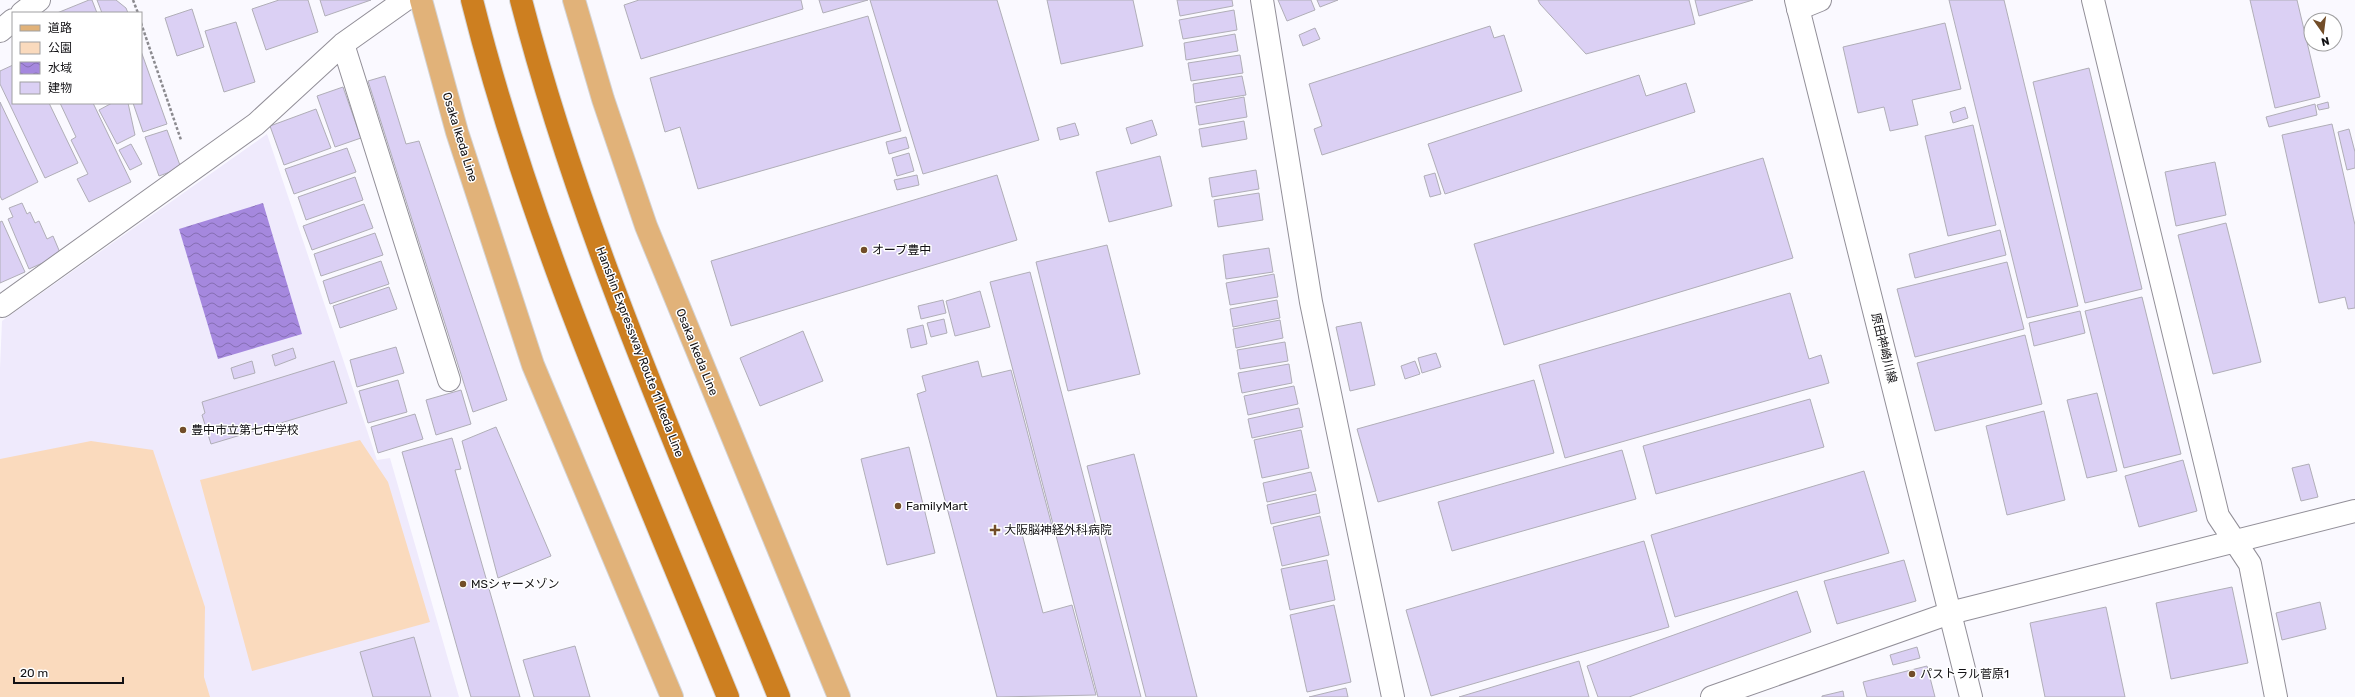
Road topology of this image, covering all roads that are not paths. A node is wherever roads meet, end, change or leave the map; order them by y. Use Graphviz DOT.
graph roads {
  1 [pos="38,0"];
  2 [pos="405,0"];
  3 [pos="421,0"];
  4 [pos="472,0"];
  5 [pos="520,0"];
  6 [pos="574,0"];
  7 [pos="1262,0"];
  8 [pos="1820,0"];
  9 [pos="2093,0"];
  10 [pos="1797,5"];
  11 [pos="23,12"];
  12 [pos="12,21"];
  13 [pos="0,31"];
  14 [pos="343,44"];
  15 [pos="2,306"];
  16 [pos="449,380"];
  17 [pos="2355,510"];
  18 [pos="2234,540"];
  19 [pos="1950,613"];
  20 [pos="672,697"];
  21 [pos="728,697"];
  22 [pos="779,697"];
  23 [pos="838,697"];
  24 [pos="1392,697"];
  25 [pos="1712,697"];
  26 [pos="1971,697"];
  27 [pos="2276,697"];
  1 -- 11 [label="street"];
  2 -- 14 [label="street"];
  3 -- 20 [label="main road, Osaka Ikeda Line"];
  4 -- 21 [label="highway"];
  5 -- 22 [label="highway, Hanshin Expressway Route 11 Ikeda Line"];
  6 -- 23 [label="main road, Osaka Ikeda Line"];
  7 -- 24 [label="street"];
  8 -- 10 [label="street"];
  9 -- 18 [label="street"];
  10 -- 19 [label="street, 原田神崎川線"];
  12 -- 13 [label="street"];
  14 -- 15 [label="street"];
  14 -- 16 [label="street"];
  17 -- 18 [label="street"];
  18 -- 19 [label="street"];
  18 -- 27 [label="street"];
  19 -- 25 [label="street"];
  19 -- 26 [label="street, 原田神崎川線"];
}
